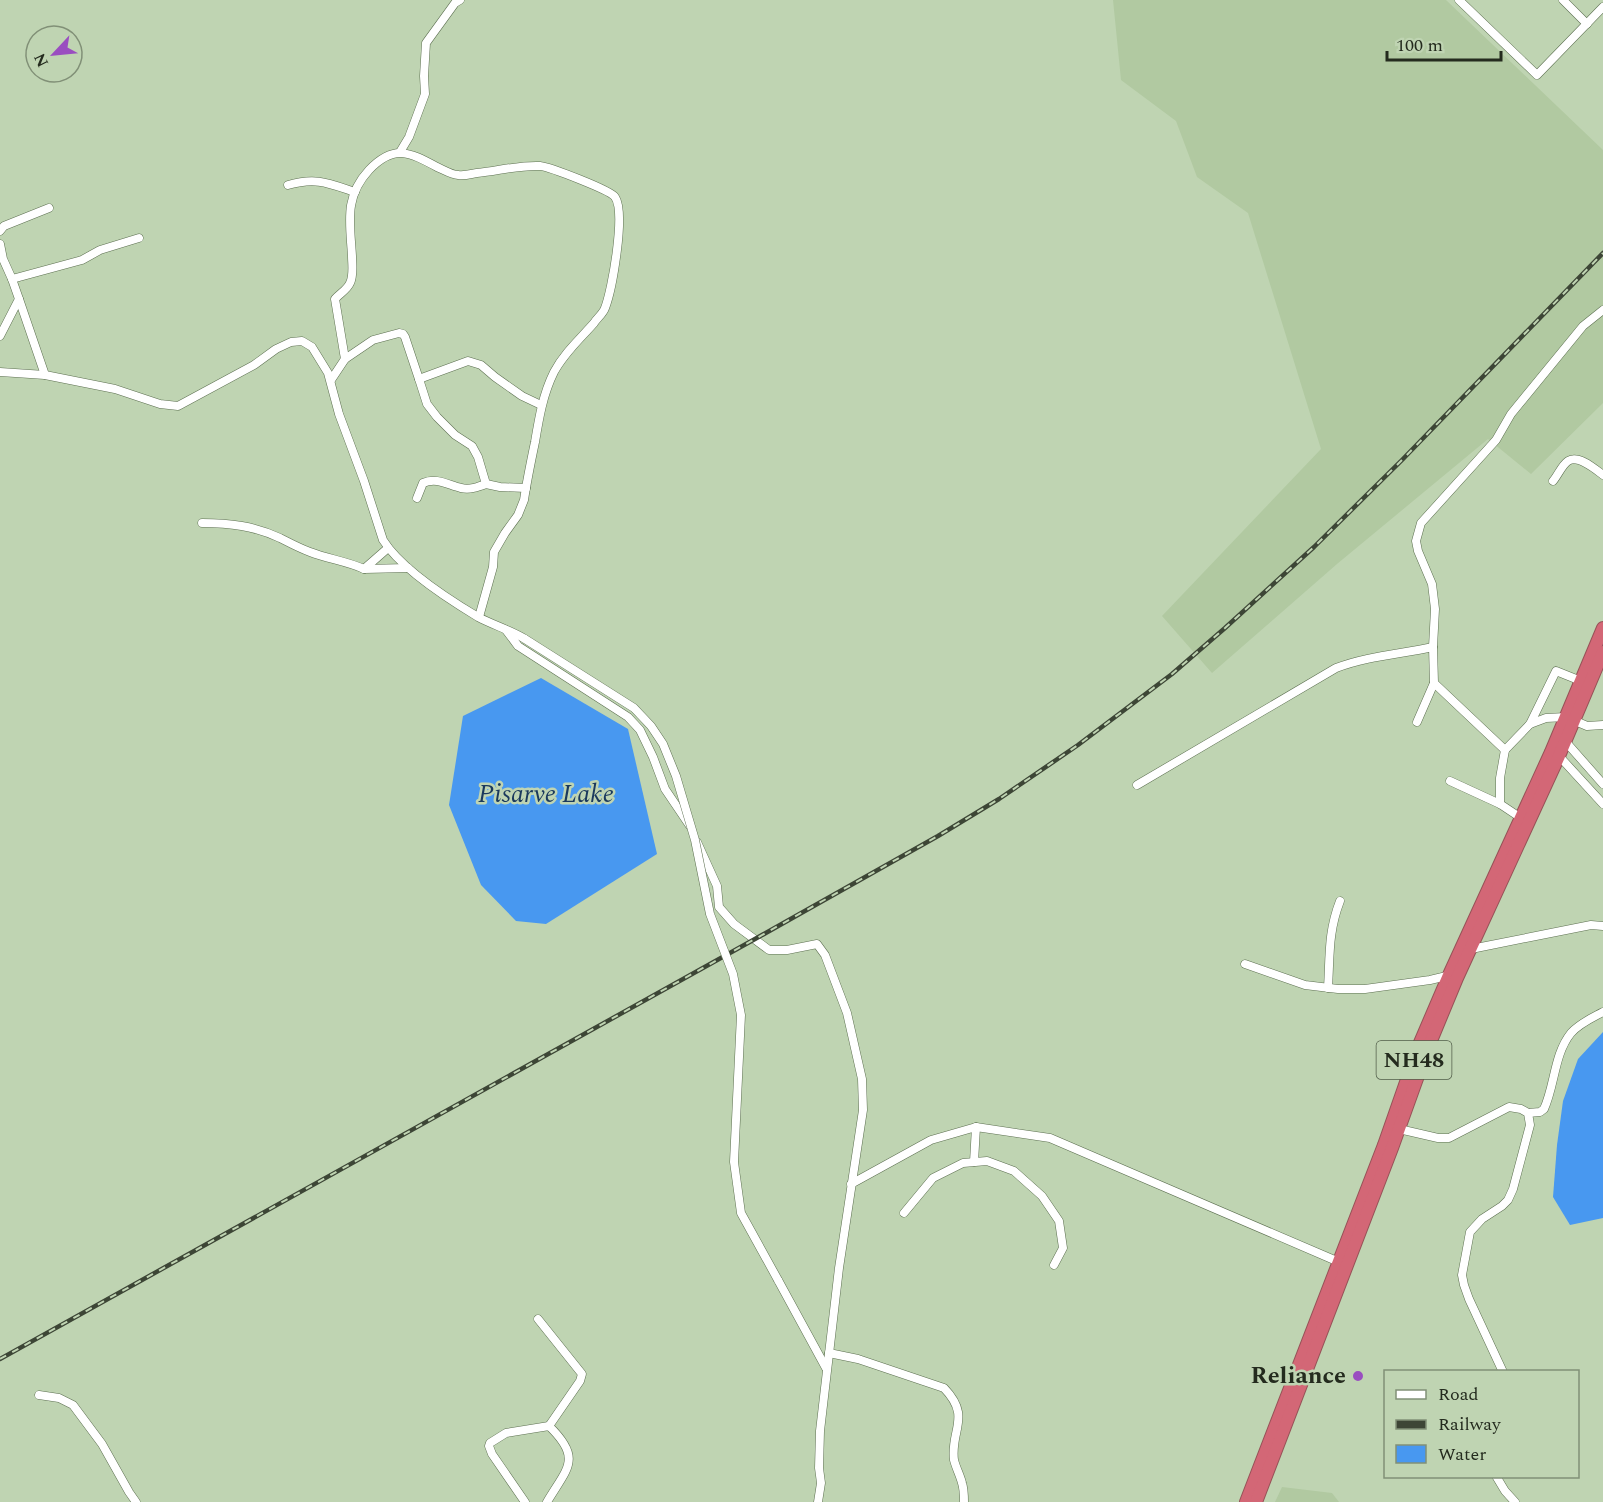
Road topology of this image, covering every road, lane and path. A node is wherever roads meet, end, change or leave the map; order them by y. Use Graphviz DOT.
graph roads {
  1 [pos="460,0"];
  2 [pos="1459,0"];
  3 [pos="1563,0"];
  4 [pos="1603,7"];
  5 [pos="1587,24"];
  6 [pos="400,152"];
  7 [pos="288,184"];
  8 [pos="355,192"];
  9 [pos="49,208"];
  10 [pos="0,231"];
  11 [pos="139,238"];
  12 [pos="0,244"];
  13 [pos="12,279"];
  14 [pos="20,299"];
  15 [pos="1603,310"];
  16 [pos="0,336"];
  17 [pos="345,359"];
  18 [pos="0,372"];
  19 [pos="45,375"];
  20 [pos="419,379"];
  21 [pos="331,380"];
  22 [pos="541,405"];
  23 [pos="1603,475"];
  24 [pos="1553,481"];
  25 [pos="486,484"];
  26 [pos="526,488"];
  27 [pos="417,498"];
  28 [pos="202,523"];
  29 [pos="388,548"];
  30 [pos="408,568"];
  31 [pos="364,569"];
  32 [pos="479,617"];
  33 [pos="1603,628"];
  34 [pos="506,630"];
  35 [pos="1433,647"];
  36 [pos="1603,652"];
  37 [pos="1581,681"];
  38 [pos="1434,682"];
  39 [pos="1570,719"];
  40 [pos="1417,722"];
  41 [pos="1530,724"];
  42 [pos="1603,725"];
  43 [pos="1565,741"];
  44 [pos="1505,750"];
  45 [pos="1559,756"];
  46 [pos="1450,781"];
  47 [pos="1603,784"];
  48 [pos="1137,785"];
  49 [pos="1500,804"];
  50 [pos="1603,804"];
  51 [pos="1521,818"];
  52 [pos="1340,901"];
  53 [pos="1486,905"];
  54 [pos="1603,926"];
  55 [pos="1471,948"];
  56 [pos="1245,964"];
  57 [pos="1453,977"];
  58 [pos="1328,988"];
  59 [pos="1603,1012"];
  60 [pos="1528,1113"];
  61 [pos="976,1127"];
  62 [pos="1399,1129"];
  63 [pos="974,1162"];
  64 [pos="851,1184"];
  65 [pos="904,1212"];
  66 [pos="1339,1262"];
  67 [pos="1054,1265"];
  68 [pos="538,1319"];
  69 [pos="829,1353"];
  70 [pos="827,1368"];
  71 [pos="1503,1370"];
  72 [pos="39,1395"];
  73 [pos="549,1426"];
  74 [pos="1497,1478"];
  75 [pos="136,1502"];
  76 [pos="525,1502"];
  77 [pos="547,1502"];
  78 [pos="818,1502"];
  79 [pos="964,1502"];
  80 [pos="1246,1502"];
  81 [pos="1256,1502"];
  82 [pos="1515,1502"];
  1 -- 6 [label="street"];
  2 -- 5 [label="street"];
  3 -- 5 [label="street"];
  4 -- 5 [label="street"];
  6 -- 8 [label="street"];
  6 -- 22 [label="street"];
  7 -- 8 [label="street"];
  8 -- 17 [label="street"];
  9 -- 10 [label="street"];
  11 -- 13 [label="street"];
  12 -- 13 [label="street"];
  13 -- 14 [label="street"];
  14 -- 16 [label="street"];
  14 -- 19 [label="street"];
  15 -- 35 [label="street"];
  17 -- 20 [label="street"];
  17 -- 21 [label="street"];
  18 -- 19 [label="street"];
  19 -- 21 [label="street"];
  20 -- 22 [label="street"];
  20 -- 25 [label="street"];
  21 -- 29 [label="street"];
  22 -- 26 [label="street"];
  23 -- 24 [label="street"];
  25 -- 26 [label="street"];
  25 -- 27 [label="street"];
  26 -- 32 [label="street"];
  28 -- 31 [label="street"];
  29 -- 30 [label="street"];
  29 -- 31 [label="street"];
  30 -- 31 [label="street"];
  30 -- 32 [label="street"];
  32 -- 34 [label="street"];
  33 -- 37 [label="highway, NH48"];
  34 -- 64 [label="street"];
  34 -- 70 [label="street, bridge"];
  35 -- 38 [label="street"];
  35 -- 48 [label="street"];
  36 -- 39 [label="highway, NH48"];
  37 -- 39 [label="highway, NH48"];
  37 -- 41 [label="street"];
  38 -- 40 [label="street"];
  38 -- 44 [label="street"];
  39 -- 41 [label="street"];
  39 -- 42 [label="street"];
  39 -- 43 [label="highway, NH48"];
  39 -- 51 [label="highway, NH48"];
  41 -- 44 [label="street"];
  43 -- 45 [label="highway, NH48"];
  43 -- 47 [label="street"];
  44 -- 49 [label="street"];
  45 -- 50 [label="street"];
  45 -- 53 [label="highway, NH48"];
  46 -- 49 [label="street"];
  49 -- 51 [label="street"];
  51 -- 53 [label="highway, NH48"];
  52 -- 58 [label="street"];
  53 -- 55 [label="highway, NH48"];
  53 -- 57 [label="highway, NH48"];
  54 -- 55 [label="street"];
  55 -- 57 [label="highway, NH48"];
  56 -- 58 [label="street"];
  57 -- 58 [label="street"];
  57 -- 62 [label="highway, NH48"];
  57 -- 66 [label="highway, NH48"];
  59 -- 60 [label="street"];
  60 -- 62 [label="street"];
  60 -- 71 [label="street"];
  61 -- 63 [label="street"];
  61 -- 64 [label="street"];
  61 -- 66 [label="street"];
  62 -- 81 [label="highway, NH48"];
  63 -- 65 [label="street"];
  63 -- 67 [label="street"];
  64 -- 69 [label="street"];
  66 -- 80 [label="highway, NH48"];
  68 -- 73 [label="street"];
  69 -- 70 [label="street"];
  69 -- 79 [label="street"];
  70 -- 78 [label="street"];
  72 -- 75 [label="street"];
  73 -- 76 [label="street"];
  73 -- 77 [label="street"];
  74 -- 82 [label="street"];
}
